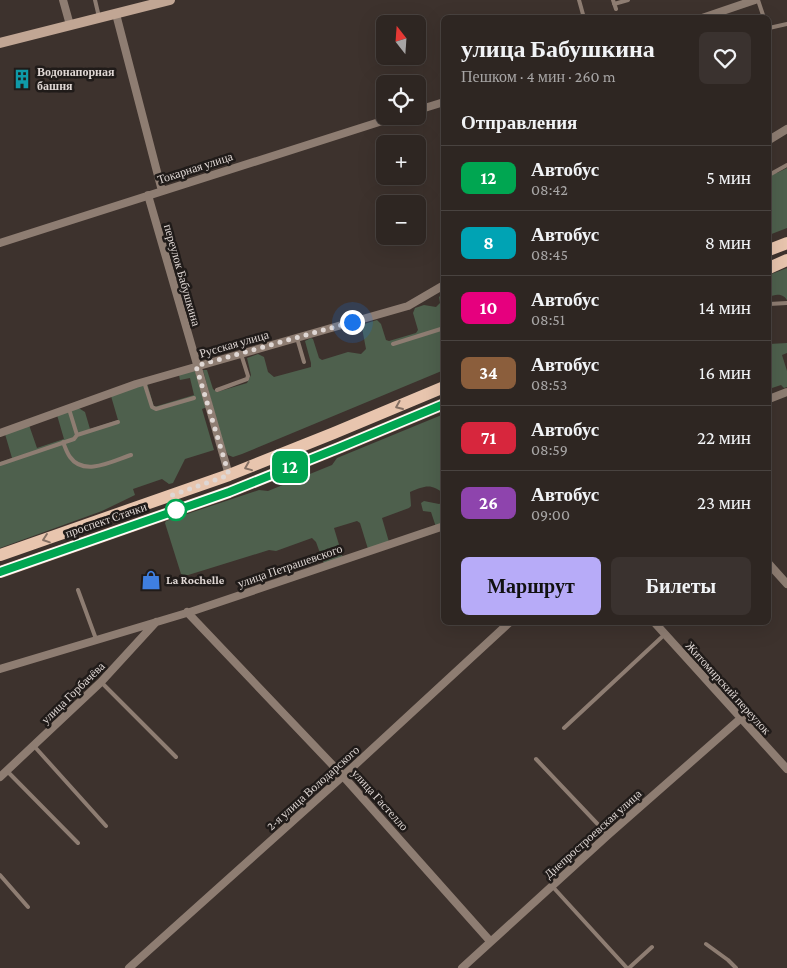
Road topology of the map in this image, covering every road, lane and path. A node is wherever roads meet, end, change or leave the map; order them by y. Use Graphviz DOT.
graph roads {
  1 [pos="63,0"];
  2 [pos="94,0"];
  3 [pos="170,0"];
  4 [pos="579,0"];
  5 [pos="628,0"];
  6 [pos="757,0"];
  7 [pos="133,5"];
  8 [pos="614,5"];
  9 [pos="116,14"];
  10 [pos="583,15"];
  11 [pos="711,15"];
  12 [pos="763,15"];
  13 [pos="99,18"];
  14 [pos="787,24"];
  15 [pos="70,25"];
  16 [pos="771,28"];
  17 [pos="0,43"];
  18 [pos="441,103"];
  19 [pos="426,108"];
  20 [pos="376,123"];
  21 [pos="787,129"];
  22 [pos="771,139"];
  23 [pos="787,165"];
  24 [pos="771,174"];
  25 [pos="162,191"];
  26 [pos="148,196"];
  27 [pos="0,243"];
  28 [pos="787,243"];
  29 [pos="771,249"];
  30 [pos="787,260"];
  31 [pos="771,267"];
  32 [pos="441,289"];
  33 [pos="787,303"];
  34 [pos="771,304"];
  35 [pos="441,329"];
  36 [pos="297,338"];
  37 [pos="393,344"];
  38 [pos="241,354"];
  39 [pos="304,362"];
  40 [pos="196,366"];
  41 [pos="144,382"];
  42 [pos="441,388"];
  43 [pos="217,390"];
  44 [pos="787,392"];
  45 [pos="194,398"];
  46 [pos="771,398"];
  47 [pos="441,405"];
  48 [pos="69,409"];
  49 [pos="118,422"];
  50 [pos="0,434"];
  51 [pos="77,435"];
  52 [pos="63,442"];
  53 [pos="131,455"];
  54 [pos="0,464"];
  55 [pos="229,475"];
  56 [pos="441,527"];
  57 [pos="0,555"];
  58 [pos="771,566"];
  59 [pos="0,572"];
  60 [pos="787,584"];
  61 [pos="78,590"];
  62 [pos="187,612"];
  63 [pos="157,621"];
  64 [pos="507,625"];
  65 [pos="656,625"];
  66 [pos="664,635"];
  67 [pos="96,639"];
  68 [pos="0,669"];
  69 [pos="101,682"];
  70 [pos="740,720"];
  71 [pos="564,728"];
  72 [pos="34,746"];
  73 [pos="176,758"];
  74 [pos="536,759"];
  75 [pos="787,769"];
  76 [pos="7,771"];
  77 [pos="343,776"];
  78 [pos="0,777"];
  79 [pos="106,826"];
  80 [pos="608,835"];
  81 [pos="78,843"];
  82 [pos="0,875"];
  83 [pos="552,886"];
  84 [pos="28,907"];
  85 [pos="490,941"];
  86 [pos="706,944"];
  87 [pos="652,946"];
  88 [pos="129,968"];
  89 [pos="462,968"];
  90 [pos="628,968"];
  91 [pos="736,968"];
  1 -- 15 [label="street"];
  2 -- 13 [label="lane"];
  3 -- 7 [label="street"];
  4 -- 10 [label="lane"];
  5 -- 8 [label="lane"];
  6 -- 11 [label="street"];
  6 -- 12 [label="lane"];
  7 -- 9 [label="street"];
  9 -- 13 [label="street"];
  9 -- 25 [label="street"];
  13 -- 15 [label="street"];
  14 -- 16 [label="lane"];
  15 -- 17 [label="street"];
  18 -- 19 [label="street"];
  20 -- 25 [label="street, Токарная улица"];
  21 -- 22 [label="street"];
  23 -- 24 [label="lane"];
  25 -- 26 [label="street, Токарная улица"];
  26 -- 27 [label="street, Токарная улица"];
  26 -- 40 [label="street, переулок Бабушкина"];
  28 -- 29 [label="main road"];
  30 -- 31 [label="main road"];
  32 -- 36 [label="street, Русская улица"];
  33 -- 34 [label="lane"];
  35 -- 37 [label="lane"];
  36 -- 38 [label="street, Русская улица"];
  36 -- 39 [label="lane"];
  38 -- 40 [label="street, Русская улица"];
  38 -- 43 [label="lane"];
  40 -- 41 [label="street, Русская улица"];
  40 -- 55 [label="street, переулок Бабушкина"];
  41 -- 45 [label="lane"];
  41 -- 48 [label="street, Русская улица"];
  42 -- 55 [label="main road, проспект Стачки, one-way"];
  44 -- 46 [label="street"];
  47 -- 59 [label="main road, проспект Стачки"];
  48 -- 50 [label="street, Русская улица"];
  48 -- 51 [label="lane"];
  49 -- 51 [label="lane"];
  51 -- 52 [label="lane"];
  52 -- 53 [label="lane"];
  52 -- 54 [label="lane"];
  55 -- 57 [label="main road, проспект Стачки, one-way"];
  56 -- 62 [label="street, улица Петрашевского"];
  58 -- 60 [label="street"];
  61 -- 67 [label="lane"];
  62 -- 63 [label="street, улица Петрашевского"];
  62 -- 77 [label="street, улица Гастелло"];
  63 -- 67 [label="street, улица Петрашевского"];
  63 -- 69 [label="street, улица Горбачёва"];
  64 -- 77 [label="street, 2-я улица Володарского"];
  65 -- 66 [label="street, Житомирский переулок"];
  66 -- 70 [label="street, Житомирский переулок"];
  66 -- 71 [label="lane"];
  67 -- 68 [label="street, улица Петрашевского"];
  69 -- 72 [label="street, улица Горбачёва"];
  69 -- 73 [label="lane"];
  70 -- 75 [label="street, Житомирский переулок"];
  70 -- 80 [label="street, Днепростроевская улица"];
  72 -- 76 [label="street, улица Горбачёва"];
  72 -- 79 [label="lane"];
  74 -- 80 [label="lane"];
  76 -- 78 [label="street, улица Горбачёва"];
  76 -- 81 [label="lane"];
  77 -- 85 [label="street, улица Гастелло"];
  77 -- 88 [label="street, 2-я улица Володарского"];
  80 -- 83 [label="street, Днепростроевская улица"];
  82 -- 84 [label="lane"];
  83 -- 85 [label="street, Днепростроевская улица"];
  83 -- 90 [label="lane"];
  85 -- 89 [label="street, Днепростроевская улица"];
  86 -- 91 [label="lane"];
  87 -- 90 [label="lane"];
}
